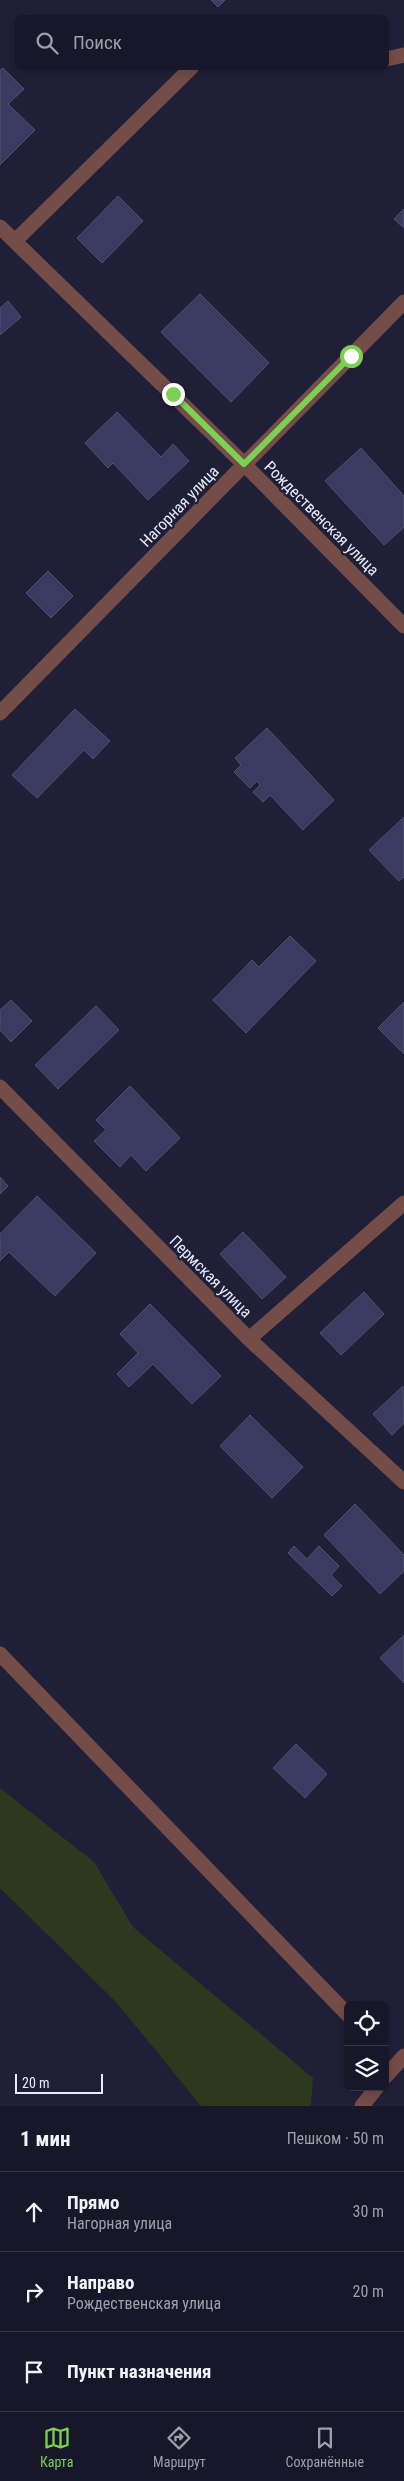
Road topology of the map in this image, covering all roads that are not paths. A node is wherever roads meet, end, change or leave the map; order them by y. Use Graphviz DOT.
graph roads {
  1 [pos="404,55"];
  2 [pos="389,58"];
  3 [pos="189,70"];
  4 [pos="0,227"];
  5 [pos="15,241"];
  6 [pos="404,302"];
  7 [pos="244,464"];
  8 [pos="404,626"];
  9 [pos="0,713"];
  10 [pos="0,1088"];
  11 [pos="404,1203"];
  12 [pos="249,1339"];
  13 [pos="404,1482"];
  14 [pos="0,1654"];
  15 [pos="344,2011"];
  16 [pos="395,2058"];
  17 [pos="389,2069"];
  18 [pos="374,2091"];
  19 [pos="362,2106"];
  1 -- 2 [label="street"];
  3 -- 5 [label="street"];
  4 -- 5 [label="street, Рождественская улица"];
  5 -- 7 [label="street, Рождественская улица"];
  6 -- 7 [label="street, Нагорная улица"];
  7 -- 8 [label="street, Рождественская улица"];
  7 -- 9 [label="street, Нагорная улица"];
  10 -- 12 [label="street, Пермская улица"];
  11 -- 12 [label="street"];
  12 -- 13 [label="street, Пермская улица"];
  14 -- 15 [label="street"];
  16 -- 17 [label="street"];
  18 -- 19 [label="street"];
}
